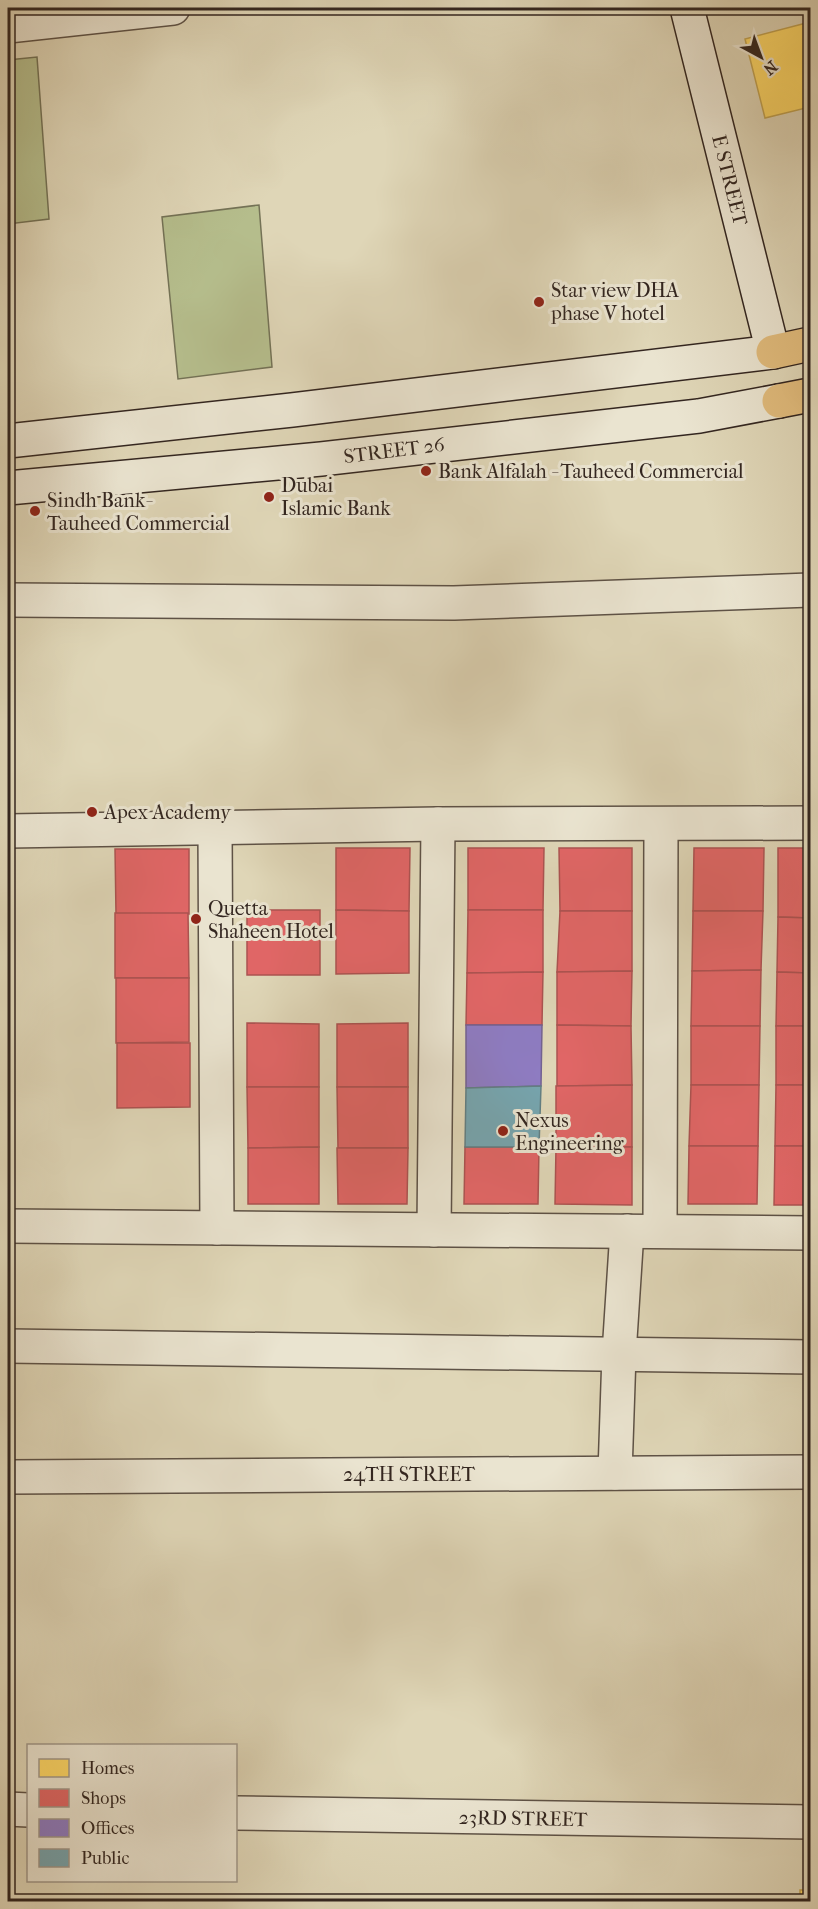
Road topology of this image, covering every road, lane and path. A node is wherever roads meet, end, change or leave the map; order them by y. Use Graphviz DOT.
graph roads {
  1 [pos="173,8"];
  2 [pos="687,8"];
  3 [pos="8,26"];
  4 [pos="810,344"];
  5 [pos="773,352"];
  6 [pos="795,398"];
  7 [pos="8,441"];
  8 [pos="8,488"];
  9 [pos="810,590"];
  10 [pos="8,600"];
  11 [pos="810,823"];
  12 [pos="438,824"];
  13 [pos="661,824"];
  14 [pos="215,828"];
  15 [pos="8,831"];
  16 [pos="8,1226"];
  17 [pos="218,1228"];
  18 [pos="434,1230"];
  19 [pos="660,1231"];
  20 [pos="627,1232"];
  21 [pos="810,1233"];
  22 [pos="8,1346"];
  23 [pos="619,1354"];
  24 [pos="810,1357"];
  25 [pos="810,1472"];
  26 [pos="615,1473"];
  27 [pos="8,1477"];
  28 [pos="8,1809"];
  29 [pos="27,1810"];
  30 [pos="237,1813"];
  31 [pos="810,1822"];
  1 -- 3 [label="street"];
  2 -- 5 [label="street, E STREET"];
  4 -- 5 [label="main road"];
  5 -- 7 [label="street"];
  6 -- 8 [label="street, STREET 26"];
  9 -- 10 [label="street"];
  11 -- 13 [label="street"];
  12 -- 13 [label="street"];
  12 -- 14 [label="street"];
  12 -- 18 [label="street"];
  13 -- 19 [label="street"];
  14 -- 15 [label="street"];
  14 -- 17 [label="street"];
  16 -- 17 [label="street"];
  17 -- 18 [label="street"];
  18 -- 20 [label="street"];
  19 -- 20 [label="street"];
  19 -- 21 [label="street"];
  20 -- 23 [label="street"];
  22 -- 23 [label="street"];
  23 -- 24 [label="street"];
  23 -- 26 [label="street"];
  25 -- 26 [label="street, 24TH STREET"];
  26 -- 27 [label="street, 24TH STREET"];
  28 -- 29 [label="street"];
  30 -- 31 [label="street, 23RD STREET"];
}
